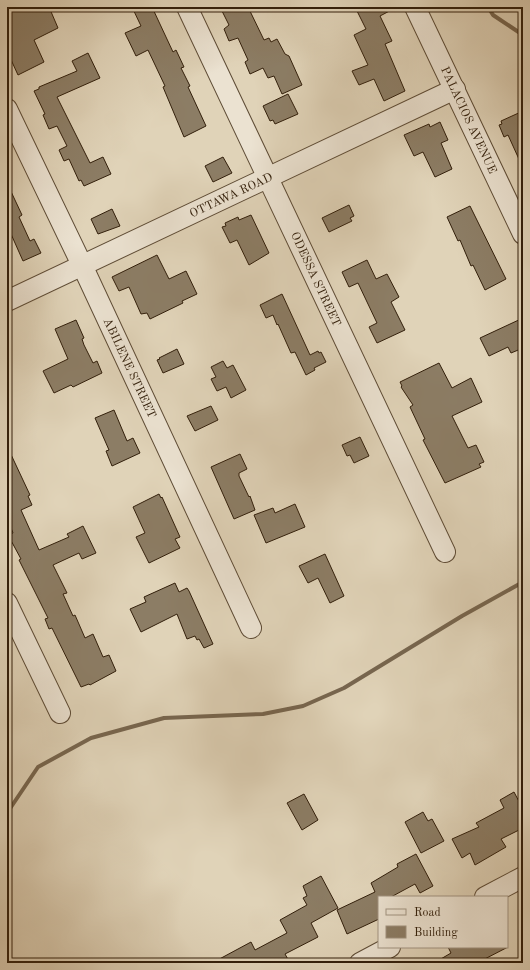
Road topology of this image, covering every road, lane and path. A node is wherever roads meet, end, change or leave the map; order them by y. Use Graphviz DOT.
graph roads {
  1 [pos="186,7"];
  2 [pos="415,7"];
  3 [pos="455,89"];
  4 [pos="7,109"];
  5 [pos="268,178"];
  6 [pos="523,234"];
  7 [pos="82,265"];
  8 [pos="7,301"];
  9 [pos="445,552"];
  10 [pos="7,603"];
  11 [pos="251,628"];
  12 [pos="60,713"];
  13 [pos="523,877"];
  14 [pos="486,896"];
  15 [pos="388,948"];
  16 [pos="360,963"];
  1 -- 5 [label="street, ODESSA STREET"];
  2 -- 3 [label="street, PALACIOS AVENUE"];
  3 -- 5 [label="street, OTTAWA ROAD"];
  3 -- 6 [label="street, PALACIOS AVENUE"];
  4 -- 7 [label="street, ABILENE STREET"];
  5 -- 7 [label="street, OTTAWA ROAD"];
  5 -- 9 [label="street, ODESSA STREET"];
  7 -- 8 [label="street, OTTAWA ROAD"];
  7 -- 11 [label="street, ABILENE STREET"];
  10 -- 12 [label="street"];
  13 -- 14 [label="street"];
  15 -- 16 [label="street"];
}
